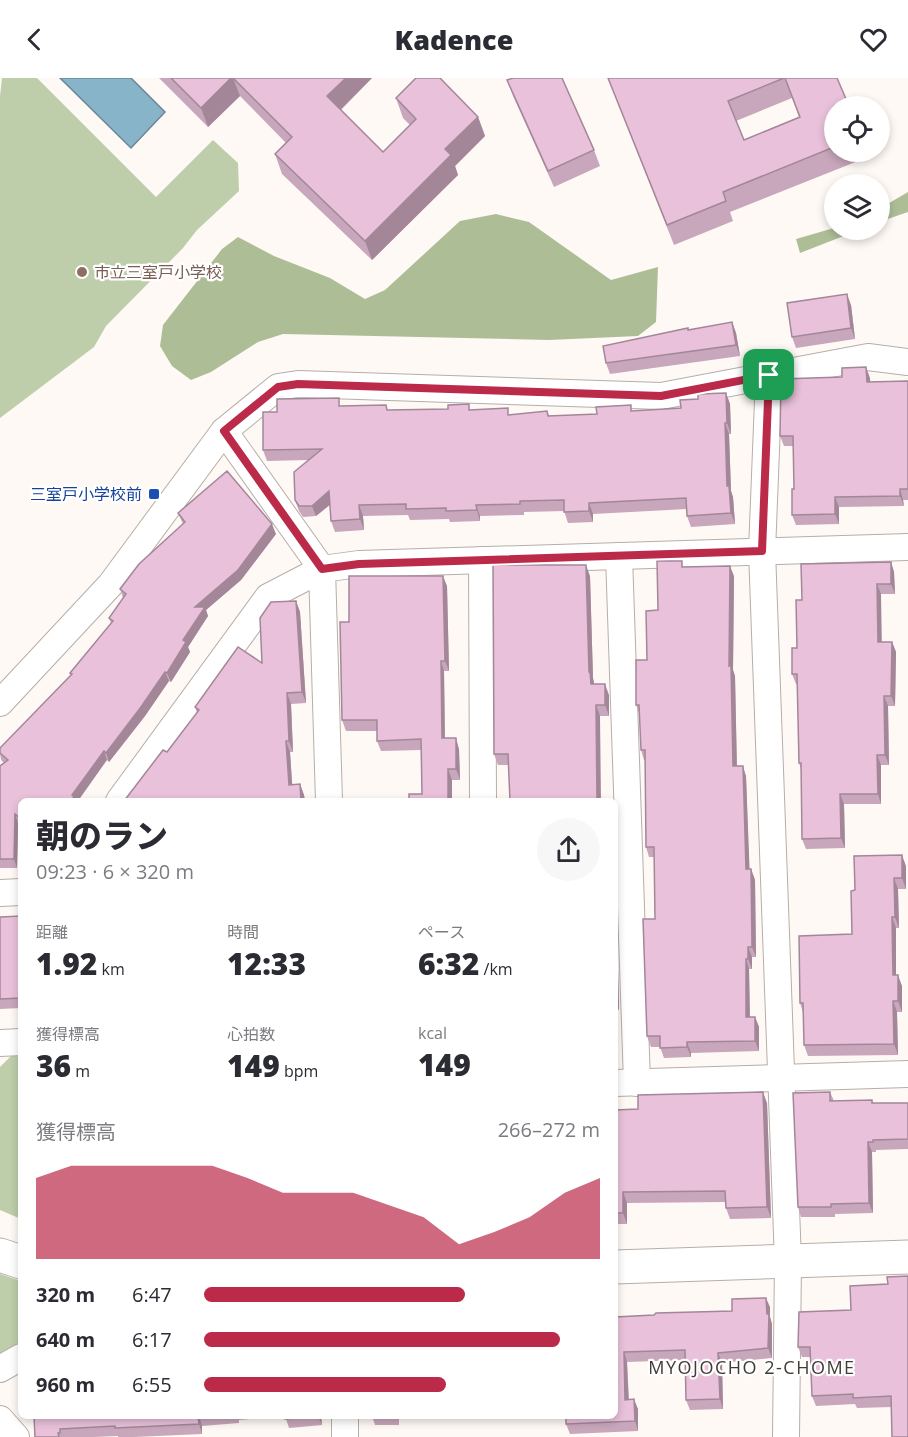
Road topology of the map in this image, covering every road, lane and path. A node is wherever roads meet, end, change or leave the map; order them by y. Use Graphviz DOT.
graph roads {
  1 [pos="908,362"];
  2 [pos="769,375"];
  3 [pos="224,431"];
  4 [pos="908,547"];
  5 [pos="762,551"];
  6 [pos="619,556"];
  7 [pos="482,560"];
  8 [pos="322,569"];
  9 [pos="0,704"];
  10 [pos="120,798"];
  11 [pos="329,798"];
  12 [pos="483,798"];
  13 [pos="18,892"];
  14 [pos="0,893"];
  15 [pos="18,1042"];
  16 [pos="0,1043"];
  17 [pos="908,1074"];
  18 [pos="782,1078"];
  19 [pos="626,1083"];
  20 [pos="0,1255"];
  21 [pos="908,1257"];
  22 [pos="18,1261"];
  23 [pos="788,1262"];
  24 [pos="618,1267"];
  25 [pos="18,1359"];
  26 [pos="0,1369"];
  27 [pos="0,1419"];
  28 [pos="345,1419"];
  29 [pos="16,1437"];
  30 [pos="345,1437"];
  31 [pos="786,1437"];
  1 -- 2 [label="street"];
  2 -- 3 [label="street"];
  2 -- 5 [label="street"];
  3 -- 8 [label="street"];
  3 -- 9 [label="street"];
  4 -- 5 [label="street"];
  5 -- 6 [label="street"];
  5 -- 18 [label="street"];
  6 -- 7 [label="street"];
  6 -- 19 [label="street"];
  7 -- 8 [label="street"];
  7 -- 12 [label="street"];
  8 -- 10 [label="street"];
  8 -- 11 [label="street"];
  13 -- 14 [label="street"];
  15 -- 16 [label="street"];
  17 -- 18 [label="street"];
  18 -- 19 [label="street"];
  18 -- 23 [label="street"];
  20 -- 22 [label="street"];
  21 -- 23 [label="street"];
  23 -- 24 [label="street"];
  23 -- 31 [label="street"];
  25 -- 26 [label="street"];
  27 -- 29 [label="street"];
  28 -- 30 [label="street"];
}
